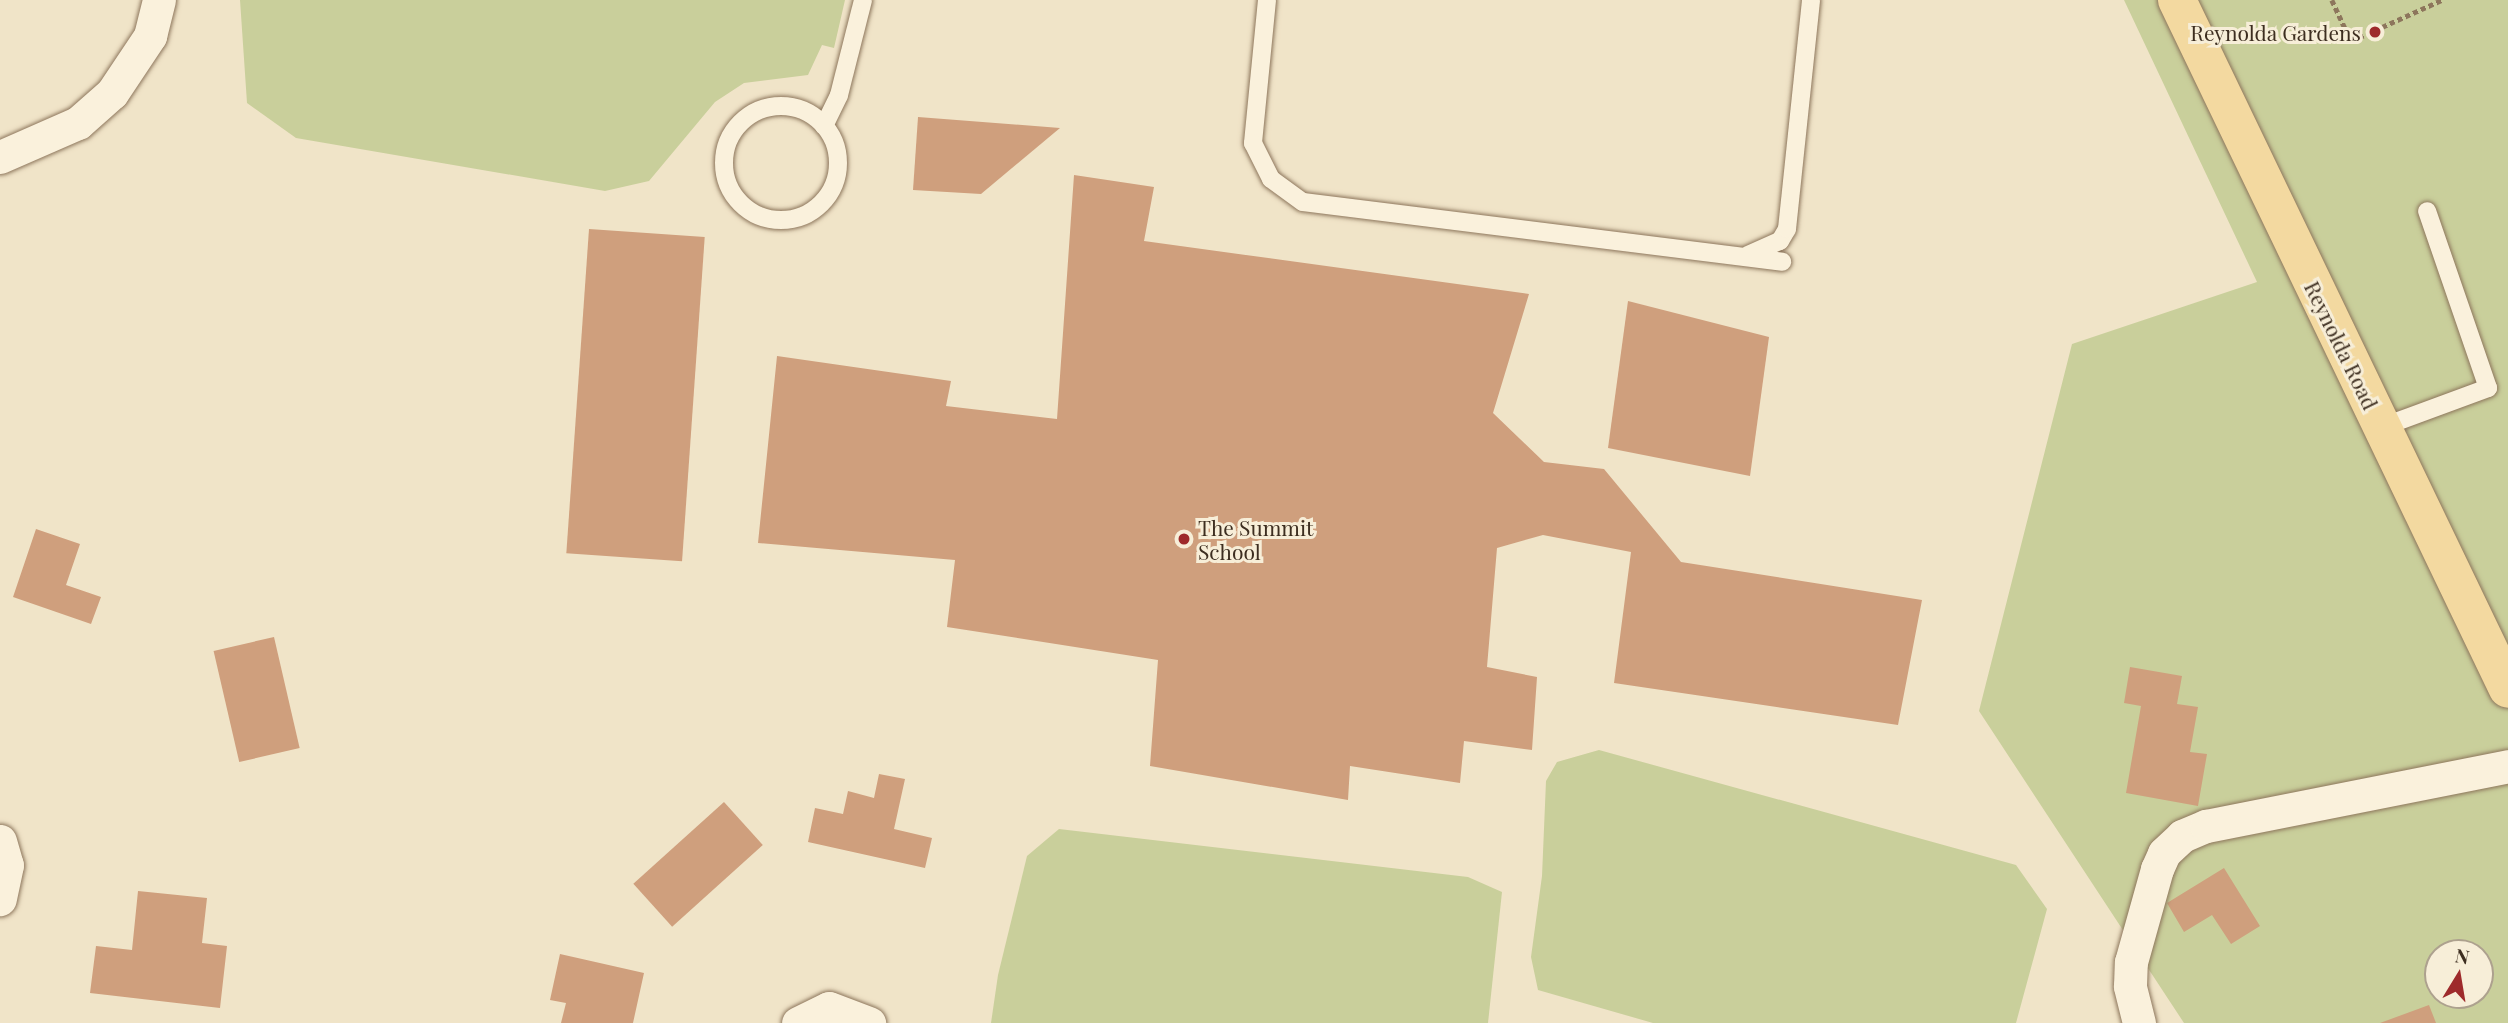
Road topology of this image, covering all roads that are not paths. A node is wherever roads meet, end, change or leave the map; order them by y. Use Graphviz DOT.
graph roads {
  1 [pos="159,0"];
  2 [pos="863,0"];
  3 [pos="1267,0"];
  4 [pos="1811,0"];
  5 [pos="2177,0"];
  6 [pos="824,126"];
  7 [pos="0,157"];
  8 [pos="2427,211"];
  9 [pos="1742,257"];
  10 [pos="1782,262"];
  11 [pos="2382,427"];
  12 [pos="2508,689"];
  13 [pos="2508,766"];
  14 [pos="0,841"];
  15 [pos="0,899"];
  16 [pos="797,1023"];
  17 [pos="869,1023"];
  18 [pos="2139,1023"];
  1 -- 7 [label="street"];
  2 -- 6 [label="lane"];
  3 -- 9 [label="lane"];
  4 -- 9 [label="lane"];
  5 -- 11 [label="main road, Reynolda Road"];
  6 -- 6 [label="lane"];
  8 -- 11 [label="lane"];
  9 -- 10 [label="lane"];
  11 -- 12 [label="main road, Reynolda Road"];
  13 -- 18 [label="street"];
  14 -- 15 [label="street"];
  16 -- 17 [label="street"];
}
